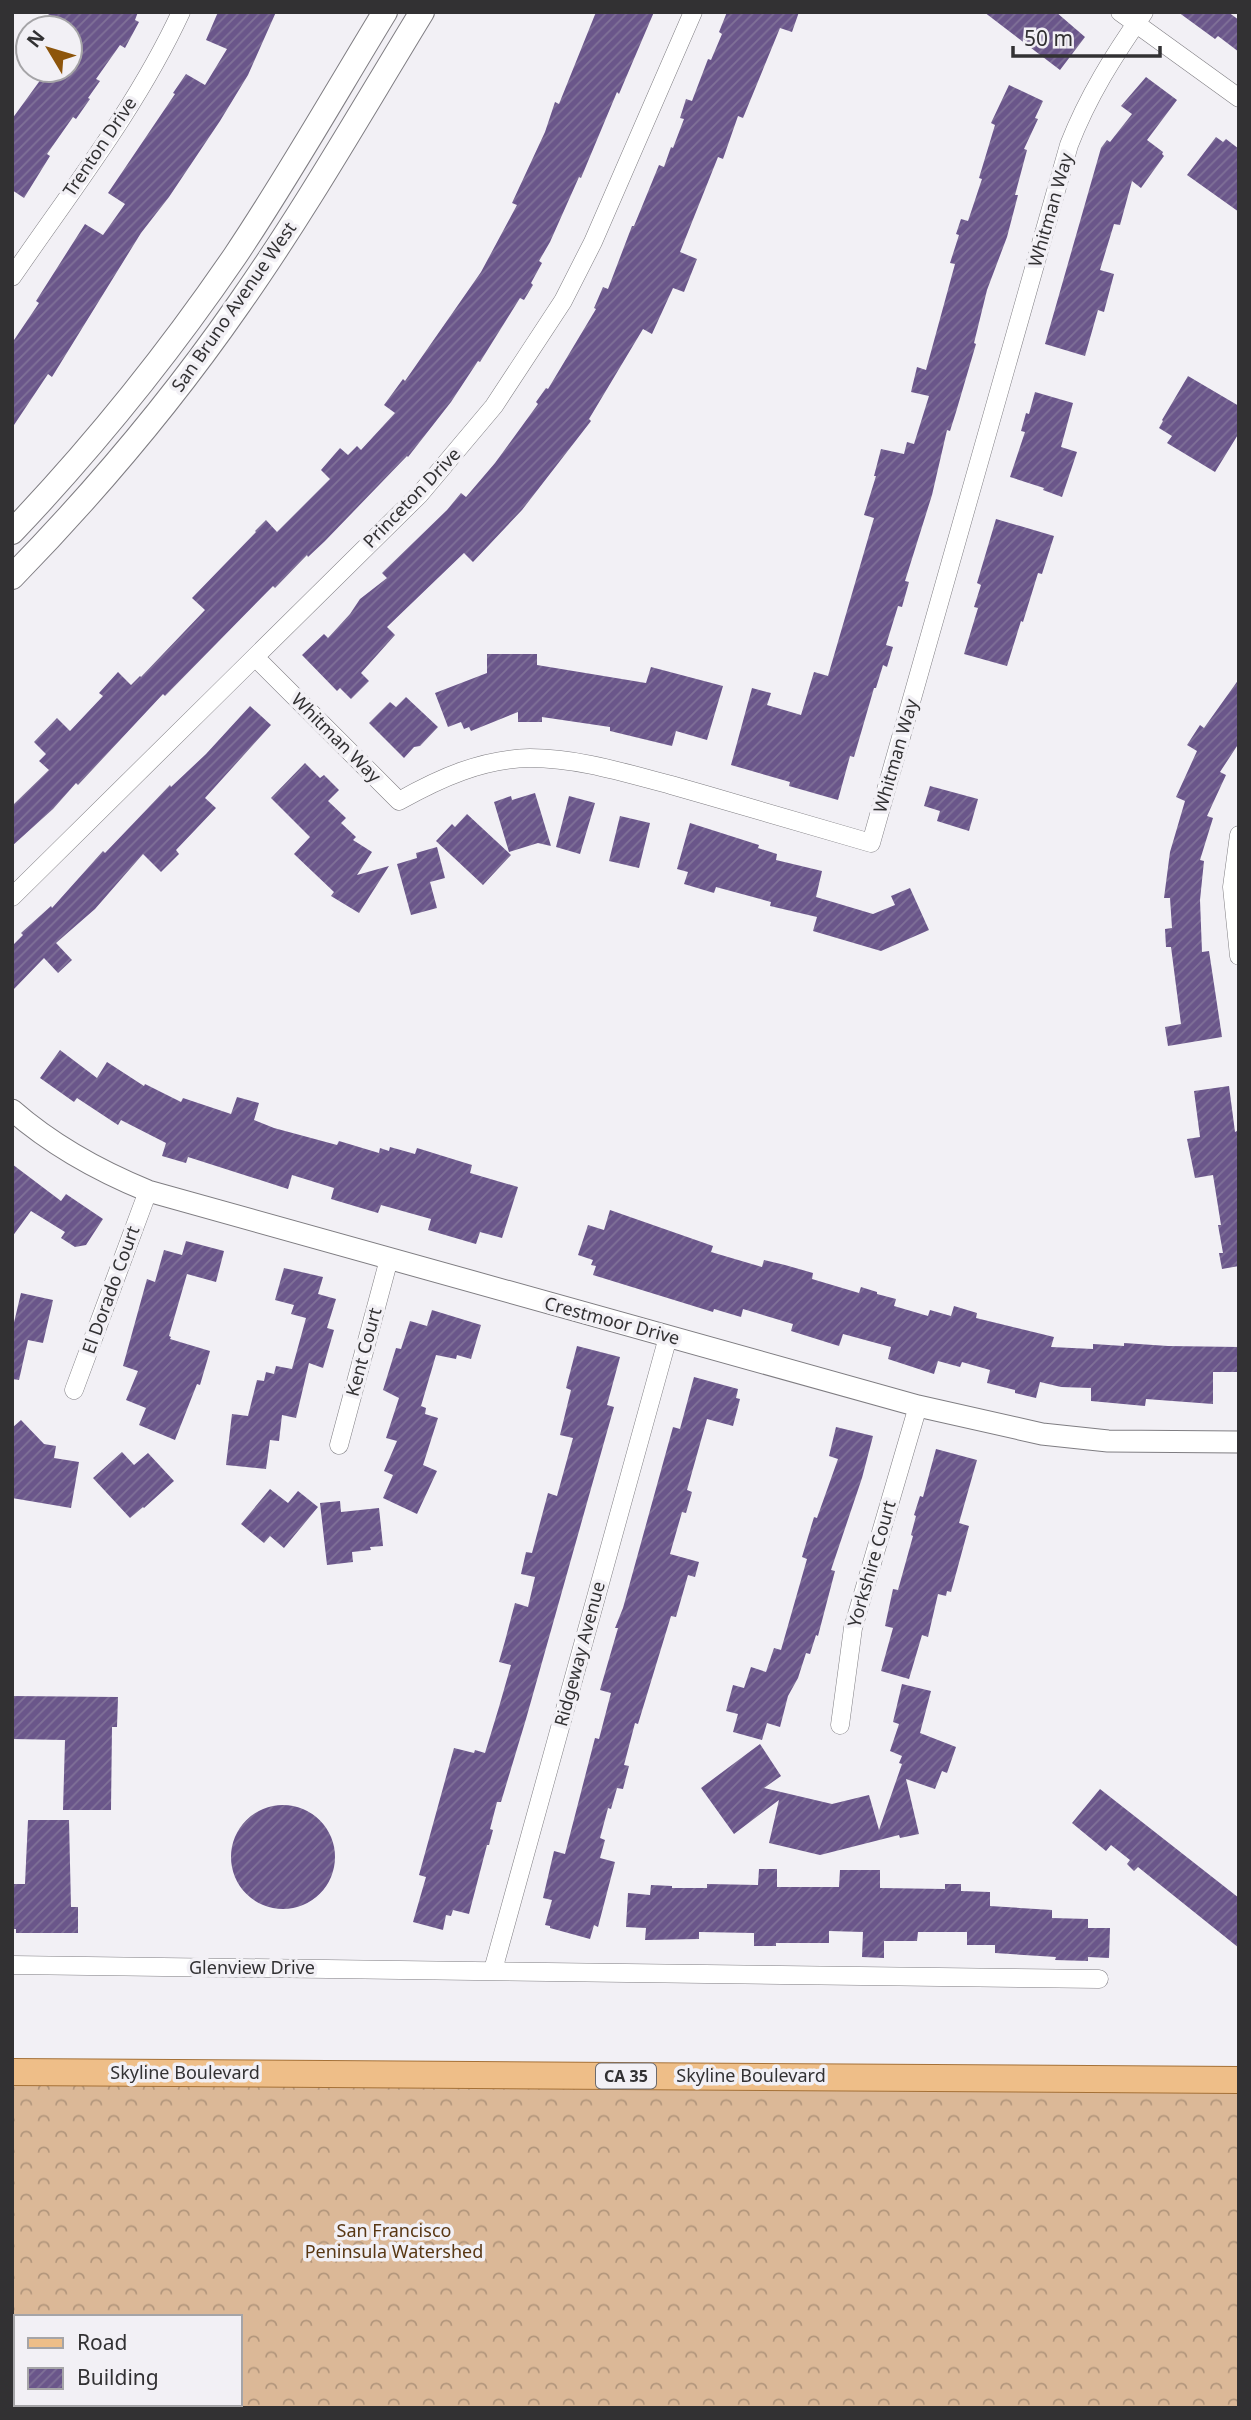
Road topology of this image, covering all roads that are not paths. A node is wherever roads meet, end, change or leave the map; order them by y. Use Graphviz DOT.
graph roads {
  1 [pos="181,12"];
  2 [pos="385,12"];
  3 [pos="422,12"];
  4 [pos="693,12"];
  5 [pos="1120,12"];
  6 [pos="1140,18"];
  7 [pos="1239,97"];
  8 [pos="12,277"];
  9 [pos="12,532"];
  10 [pos="12,577"];
  11 [pos="255,657"];
  12 [pos="1239,835"];
  13 [pos="12,897"];
  14 [pos="1239,956"];
  15 [pos="12,1110"];
  16 [pos="148,1191"];
  17 [pos="389,1259"];
  18 [pos="668,1337"];
  19 [pos="74,1390"];
  20 [pos="918,1406"];
  21 [pos="1239,1442"];
  22 [pos="339,1446"];
  23 [pos="840,1725"];
  24 [pos="12,1965"];
  25 [pos="493,1970"];
  26 [pos="1099,1979"];
  27 [pos="12,2072"];
  28 [pos="1239,2080"];
  1 -- 8 [label="street, Trenton Drive"];
  2 -- 9 [label="main road, San Bruno Avenue West"];
  3 -- 10 [label="main road, San Bruno Avenue West"];
  4 -- 11 [label="street, Princeton Drive"];
  5 -- 6 [label="street"];
  6 -- 7 [label="street"];
  6 -- 11 [label="street, Whitman Way"];
  11 -- 13 [label="street, Princeton Drive"];
  12 -- 14 [label="street"];
  15 -- 16 [label="street, Crestmoor Drive"];
  16 -- 17 [label="street, Crestmoor Drive"];
  16 -- 19 [label="street, El Dorado Court"];
  17 -- 18 [label="street, Crestmoor Drive"];
  17 -- 22 [label="street, Kent Court"];
  18 -- 20 [label="street, Crestmoor Drive"];
  18 -- 25 [label="street, Ridgeway Avenue"];
  20 -- 21 [label="street, Crestmoor Drive"];
  20 -- 23 [label="street, Yorkshire Court"];
  24 -- 25 [label="street, Glenview Drive"];
  25 -- 26 [label="street"];
  27 -- 28 [label="main road, Skyline Boulevard / CA 35"];
}
